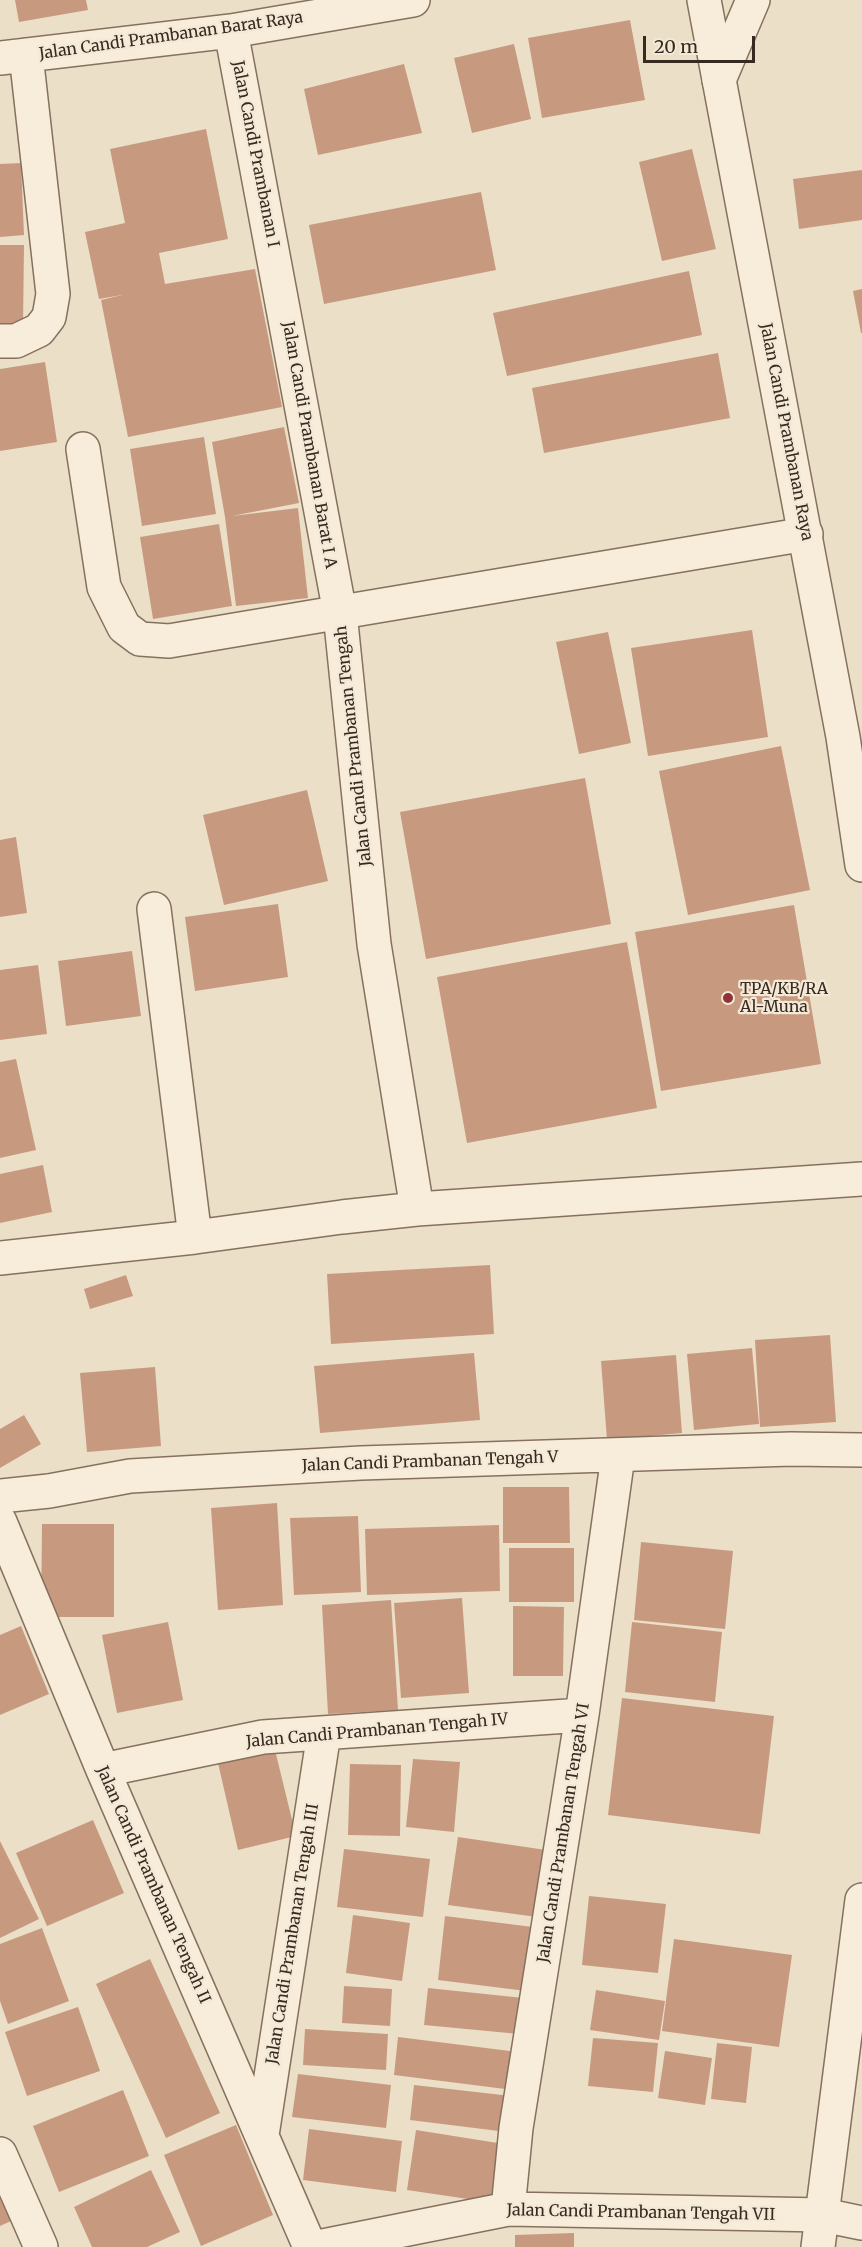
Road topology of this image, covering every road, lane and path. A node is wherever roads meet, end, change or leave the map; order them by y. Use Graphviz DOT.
graph roads {
  1 [pos="413,0"];
  2 [pos="704,0"];
  3 [pos="753,0"];
  4 [pos="231,31"];
  5 [pos="13,56"];
  6 [pos="719,80"];
  7 [pos="279,276"];
  8 [pos="0,341"];
  9 [pos="83,449"];
  10 [pos="806,534"];
  11 [pos="340,613"];
  12 [pos="853,735"];
  13 [pos="862,865"];
  14 [pos="154,909"];
  15 [pos="862,1179"];
  16 [pos="417,1209"];
  17 [pos="195,1237"];
  18 [pos="0,1258"];
  19 [pos="862,1450"];
  20 [pos="618,1456"];
  21 [pos="0,1496"];
  22 [pos="0,1522"];
  23 [pos="582,1715"];
  24 [pos="324,1732"];
  25 [pos="103,1770"];
  26 [pos="862,1900"];
  27 [pos="262,2135"];
  28 [pos="0,2154"];
  29 [pos="508,2209"];
  30 [pos="862,2223"];
  31 [pos="821,2231"];
  32 [pos="41,2247"];
  33 [pos="310,2247"];
  34 [pos="318,2247"];
  1 -- 4 [label="street, Jalan Candi Prambanan Barat Raya"];
  2 -- 6 [label="street, Jalan Candi Prambanan Raya"];
  3 -- 6 [label="street"];
  4 -- 5 [label="street, Jalan Candi Prambanan Barat Raya"];
  4 -- 7 [label="street, Jalan Candi Prambanan I"];
  5 -- 8 [label="street"];
  6 -- 10 [label="street, Jalan Candi Prambanan Raya"];
  7 -- 11 [label="street, Jalan Candi Prambanan Barat I A"];
  9 -- 11 [label="street, Jalan Candi Prambanan Tengah"];
  10 -- 11 [label="street"];
  10 -- 12 [label="street, Jalan Candi Prambanan Raya"];
  11 -- 16 [label="street, Jalan Candi Prambanan Tengah"];
  12 -- 13 [label="street, Jalan Candi Prambanan Raya"];
  14 -- 17 [label="street"];
  15 -- 16 [label="street"];
  16 -- 17 [label="street"];
  17 -- 18 [label="street"];
  19 -- 20 [label="street, Jalan Candi Prambanan Tengah V"];
  20 -- 21 [label="street, Jalan Candi Prambanan Tengah V"];
  20 -- 23 [label="street, Jalan Candi Prambanan Tengah VI"];
  22 -- 25 [label="street, Jalan Candi Prambanan Tengah II"];
  23 -- 24 [label="street, Jalan Candi Prambanan Tengah IV"];
  23 -- 29 [label="street, Jalan Candi Prambanan Tengah VI"];
  24 -- 25 [label="street, Jalan Candi Prambanan Tengah IV"];
  24 -- 27 [label="street, Jalan Candi Prambanan Tengah III"];
  25 -- 27 [label="street, Jalan Candi Prambanan Tengah II"];
  26 -- 31 [label="street"];
  27 -- 33 [label="street, Jalan Candi Prambanan Tengah II"];
  28 -- 32 [label="street"];
  29 -- 31 [label="street, Jalan Candi Prambanan Tengah VII"];
  29 -- 34 [label="street, Jalan Candi Prambanan Tengah VII"];
  30 -- 31 [label="street, Jalan Candi Prambanan Tengah VII"];
}
